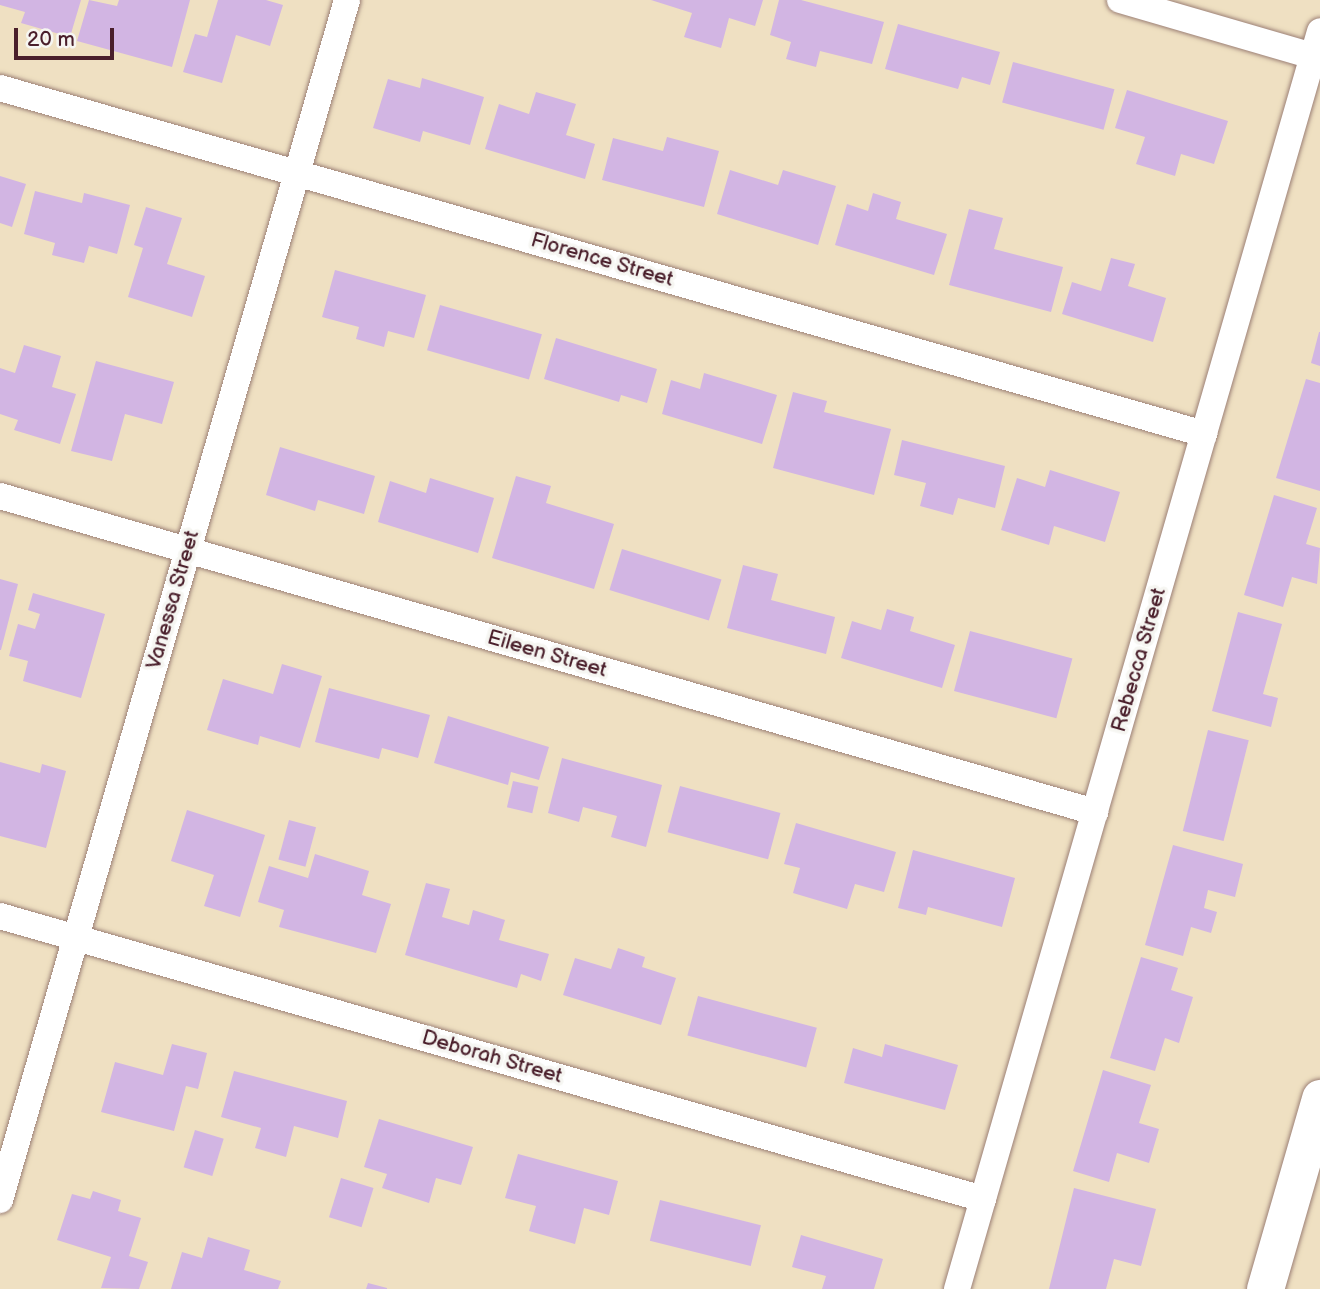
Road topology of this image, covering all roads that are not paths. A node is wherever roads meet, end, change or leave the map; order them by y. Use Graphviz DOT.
graph roads {
  1 [pos="347,0"];
  2 [pos="1120,0"];
  3 [pos="1317,43"];
  4 [pos="0,88"];
  5 [pos="297,172"];
  6 [pos="1204,434"];
  7 [pos="0,496"];
  8 [pos="187,550"];
  9 [pos="1095,811"];
  10 [pos="0,916"];
  11 [pos="76,938"];
  12 [pos="1320,1098"];
  13 [pos="983,1199"];
  14 [pos="0,1200"];
  15 [pos="957,1289"];
  16 [pos="1265,1289"];
  1 -- 5 [label="street, Vanessa Street"];
  2 -- 3 [label="street"];
  3 -- 6 [label="street, Rebecca Street"];
  4 -- 5 [label="street, Florence Street"];
  5 -- 6 [label="street, Florence Street"];
  5 -- 8 [label="street, Vanessa Street"];
  6 -- 9 [label="street, Rebecca Street"];
  7 -- 8 [label="street, Eileen Street"];
  8 -- 9 [label="street, Eileen Street"];
  8 -- 11 [label="street, Vanessa Street"];
  9 -- 13 [label="street, Rebecca Street"];
  10 -- 11 [label="street, Deborah Street"];
  11 -- 13 [label="street, Deborah Street"];
  11 -- 14 [label="street, Vanessa Street"];
  12 -- 16 [label="main road"];
  13 -- 15 [label="street, Rebecca Street"];
}
